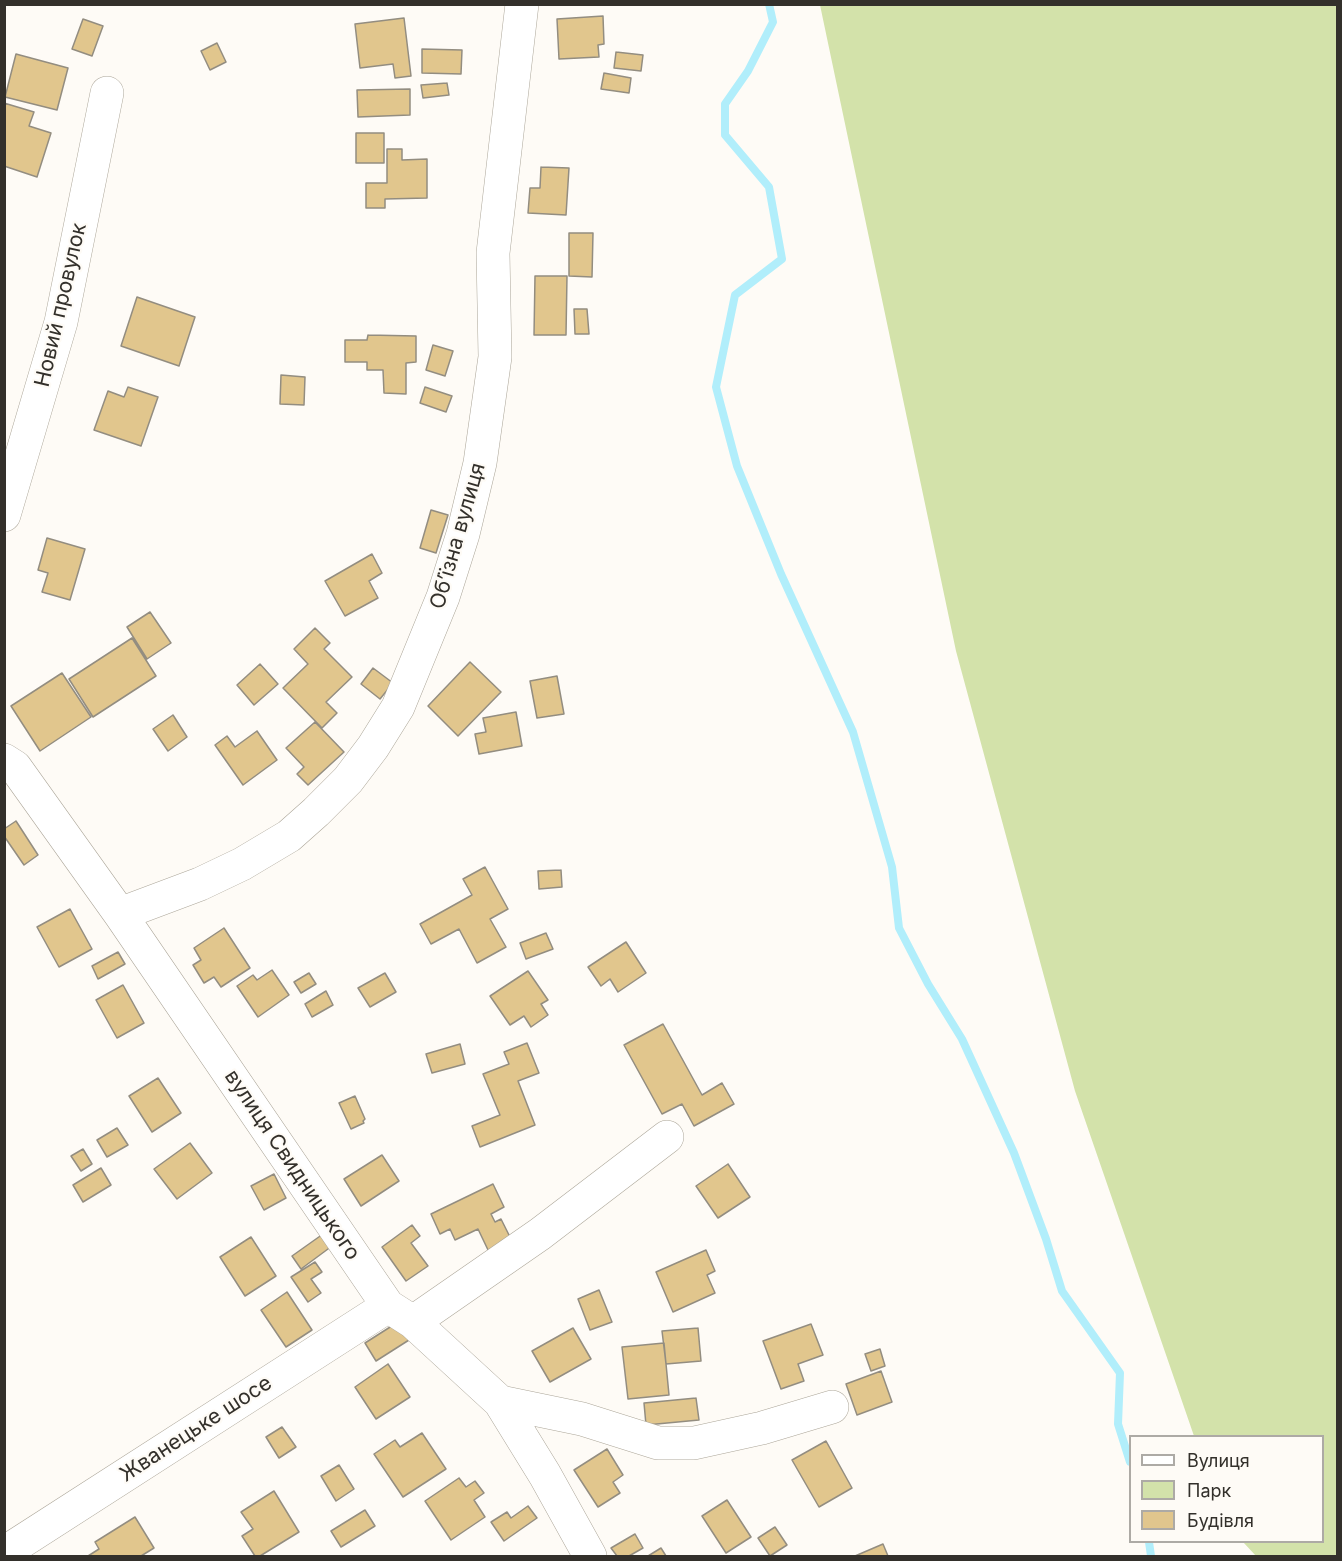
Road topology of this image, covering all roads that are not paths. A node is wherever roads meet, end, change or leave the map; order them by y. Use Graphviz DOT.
graph roads {
  1 [pos="522,4"];
  2 [pos="107,93"];
  3 [pos="4,515"];
  4 [pos="4,760"];
  5 [pos="120,914"];
  6 [pos="667,1137"];
  7 [pos="400,1314"];
  8 [pos="500,1402"];
  9 [pos="832,1407"];
  10 [pos="4,1553"];
  11 [pos="590,1557"];
  1 -- 5 [label="street, Обʼїзна вулиця"];
  2 -- 3 [label="street, Новий провулок"];
  4 -- 5 [label="street, вулиця Свидницького"];
  5 -- 7 [label="street, вулиця Свидницького"];
  6 -- 7 [label="street, Жванецьке шосе"];
  7 -- 8 [label="street, вулиця Свидницького"];
  7 -- 10 [label="street, Жванецьке шосе"];
  8 -- 9 [label="street"];
  8 -- 11 [label="street, вулиця Свидницького"];
}
